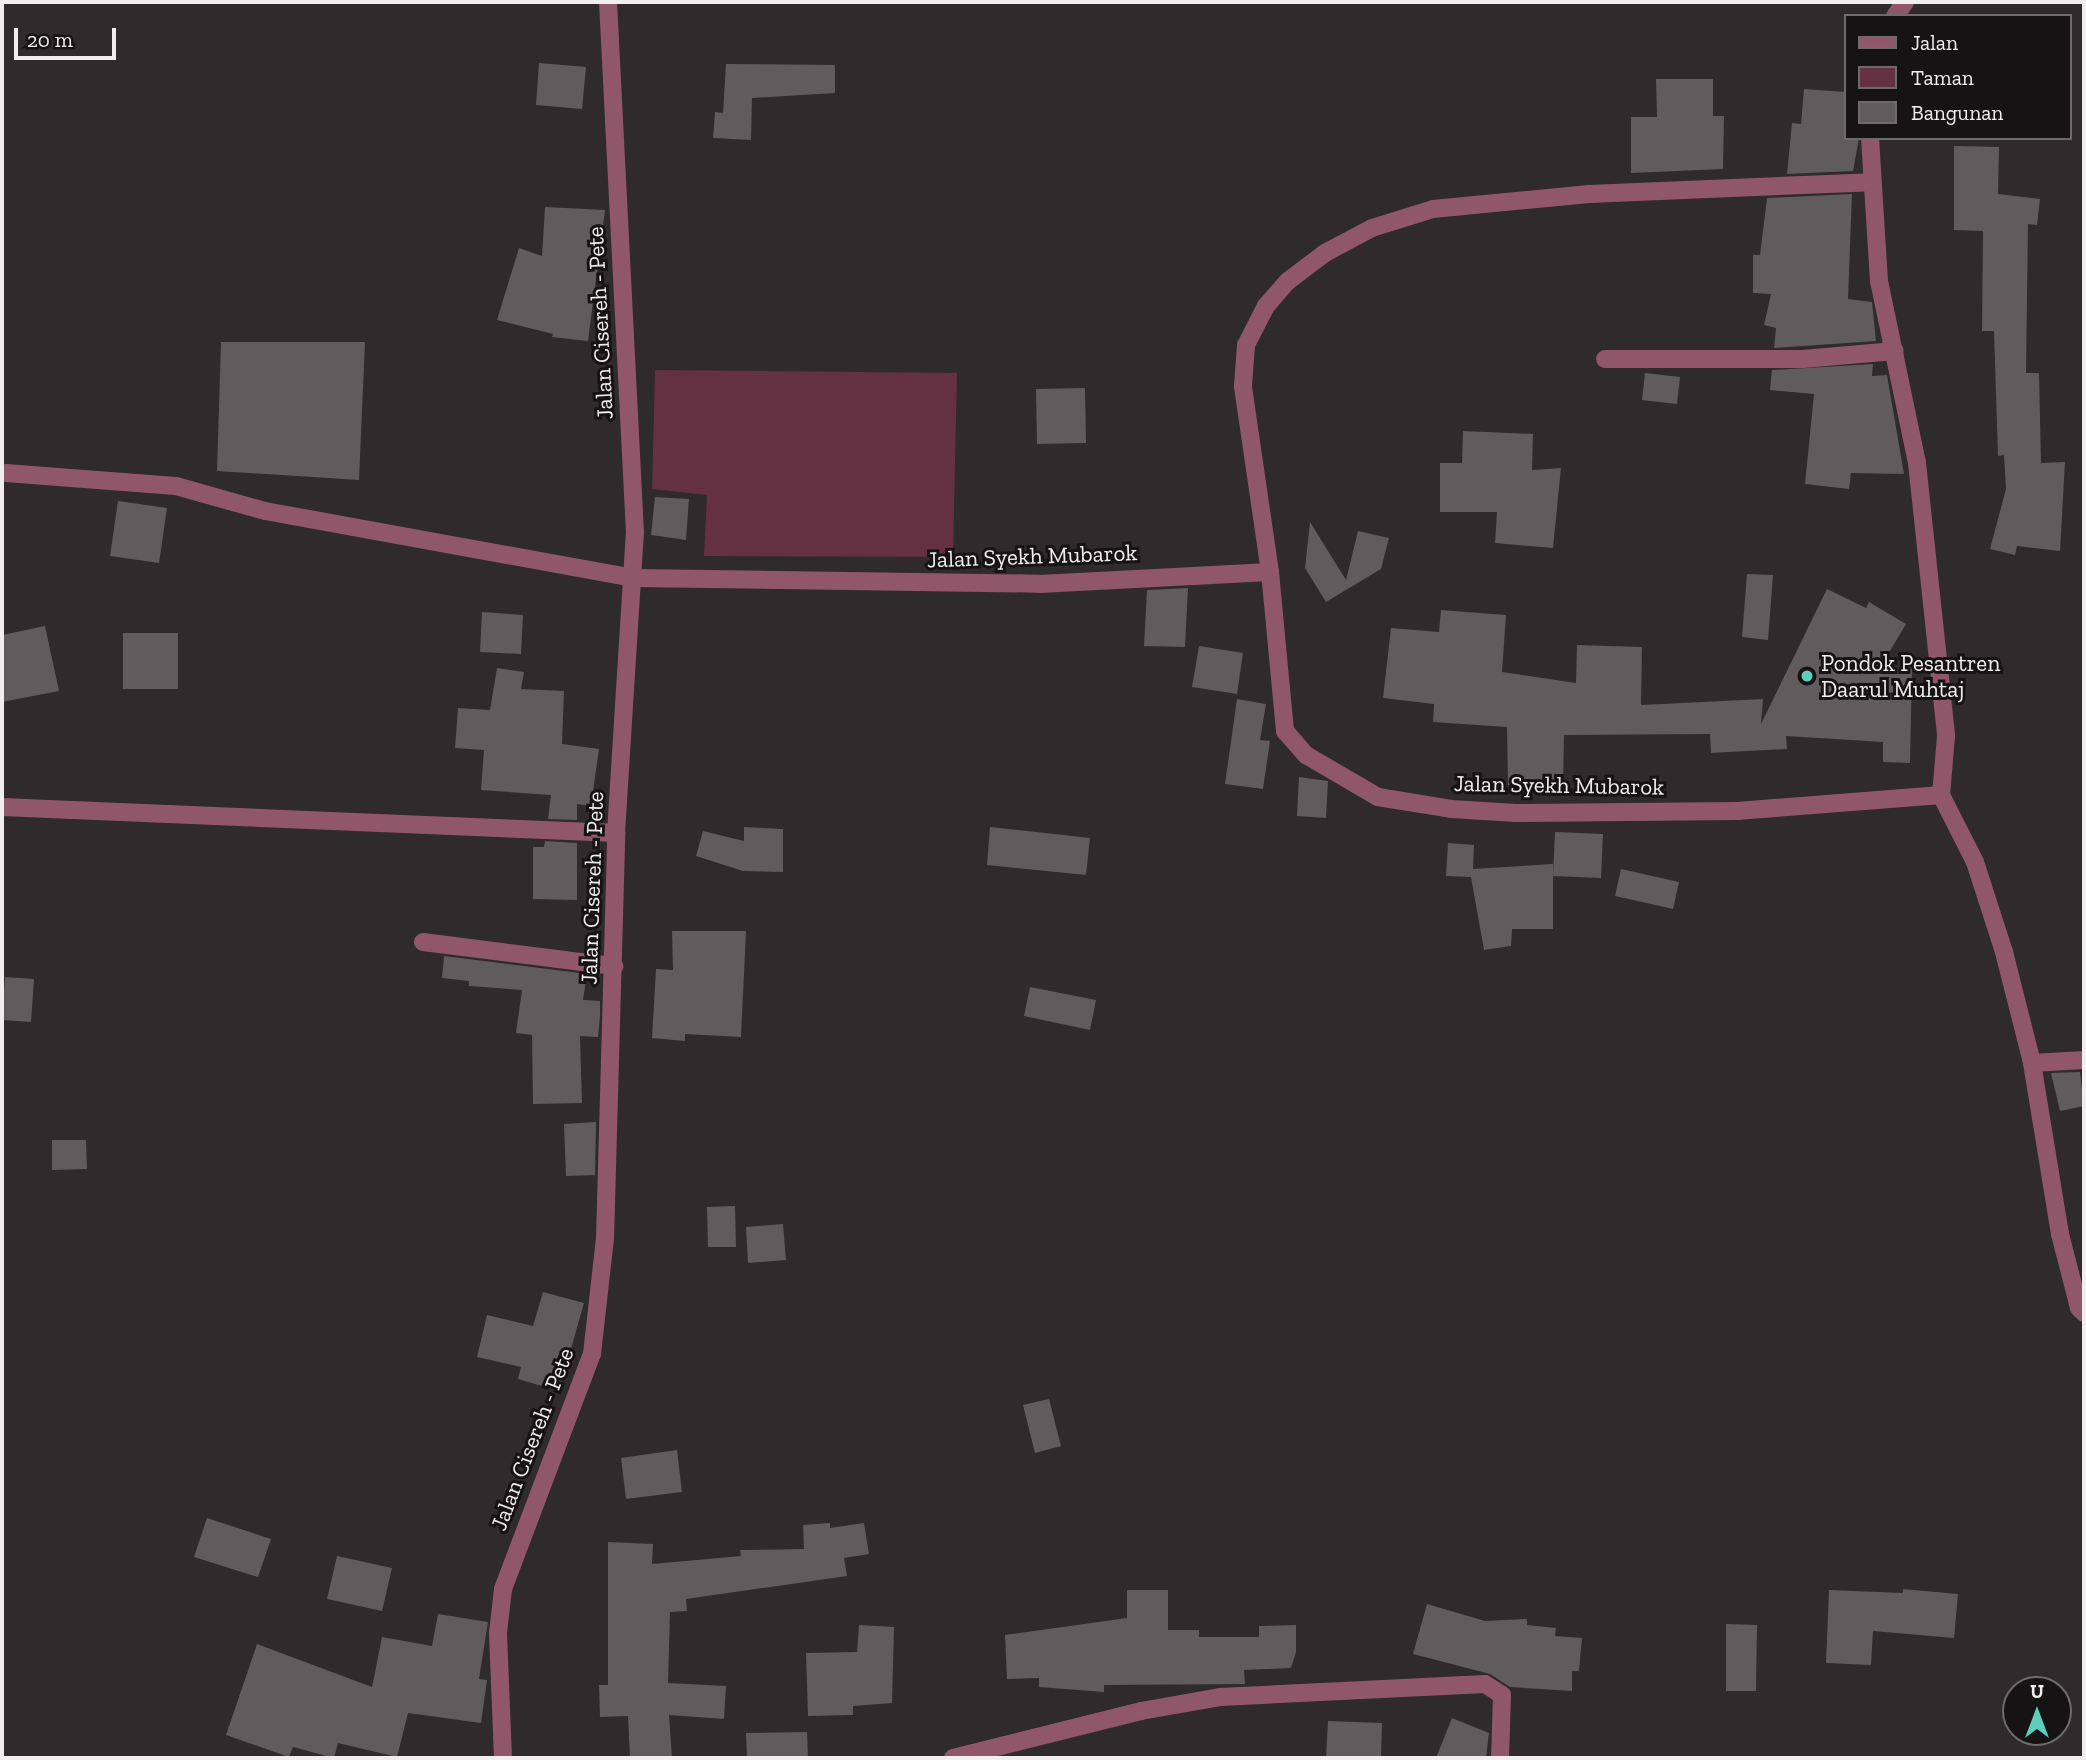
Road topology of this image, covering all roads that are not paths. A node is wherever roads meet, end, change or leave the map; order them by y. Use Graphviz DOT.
graph roads {
  1 [pos="607,2"];
  2 [pos="1870,140"];
  3 [pos="1871,182"];
  4 [pos="1895,351"];
  5 [pos="1605,359"];
  6 [pos="6,473"];
  7 [pos="1270,572"];
  8 [pos="633,578"];
  9 [pos="1941,795"];
  10 [pos="2,807"];
  11 [pos="616,833"];
  12 [pos="423,942"];
  13 [pos="614,966"];
  14 [pos="2084,1060"];
  15 [pos="2032,1063"];
  16 [pos="2084,1313"];
  17 [pos="503,1758"];
  18 [pos="953,1758"];
  19 [pos="1500,1758"];
  1 -- 8 [label="street, Jalan Cisereh - Pete"];
  2 -- 3 [label="street"];
  3 -- 4 [label="street"];
  3 -- 7 [label="street"];
  4 -- 5 [label="street"];
  4 -- 9 [label="street"];
  6 -- 8 [label="street, Jalan Syekh Mubarok"];
  7 -- 8 [label="street, Jalan Syekh Mubarok"];
  7 -- 9 [label="street, Jalan Syekh Mubarok"];
  8 -- 11 [label="street, Jalan Cisereh - Pete"];
  9 -- 15 [label="street"];
  10 -- 11 [label="street"];
  11 -- 13 [label="street, Jalan Cisereh - Pete"];
  12 -- 13 [label="street"];
  13 -- 17 [label="street, Jalan Cisereh - Pete"];
  14 -- 15 [label="street"];
  15 -- 16 [label="street"];
  18 -- 19 [label="street"];
}
